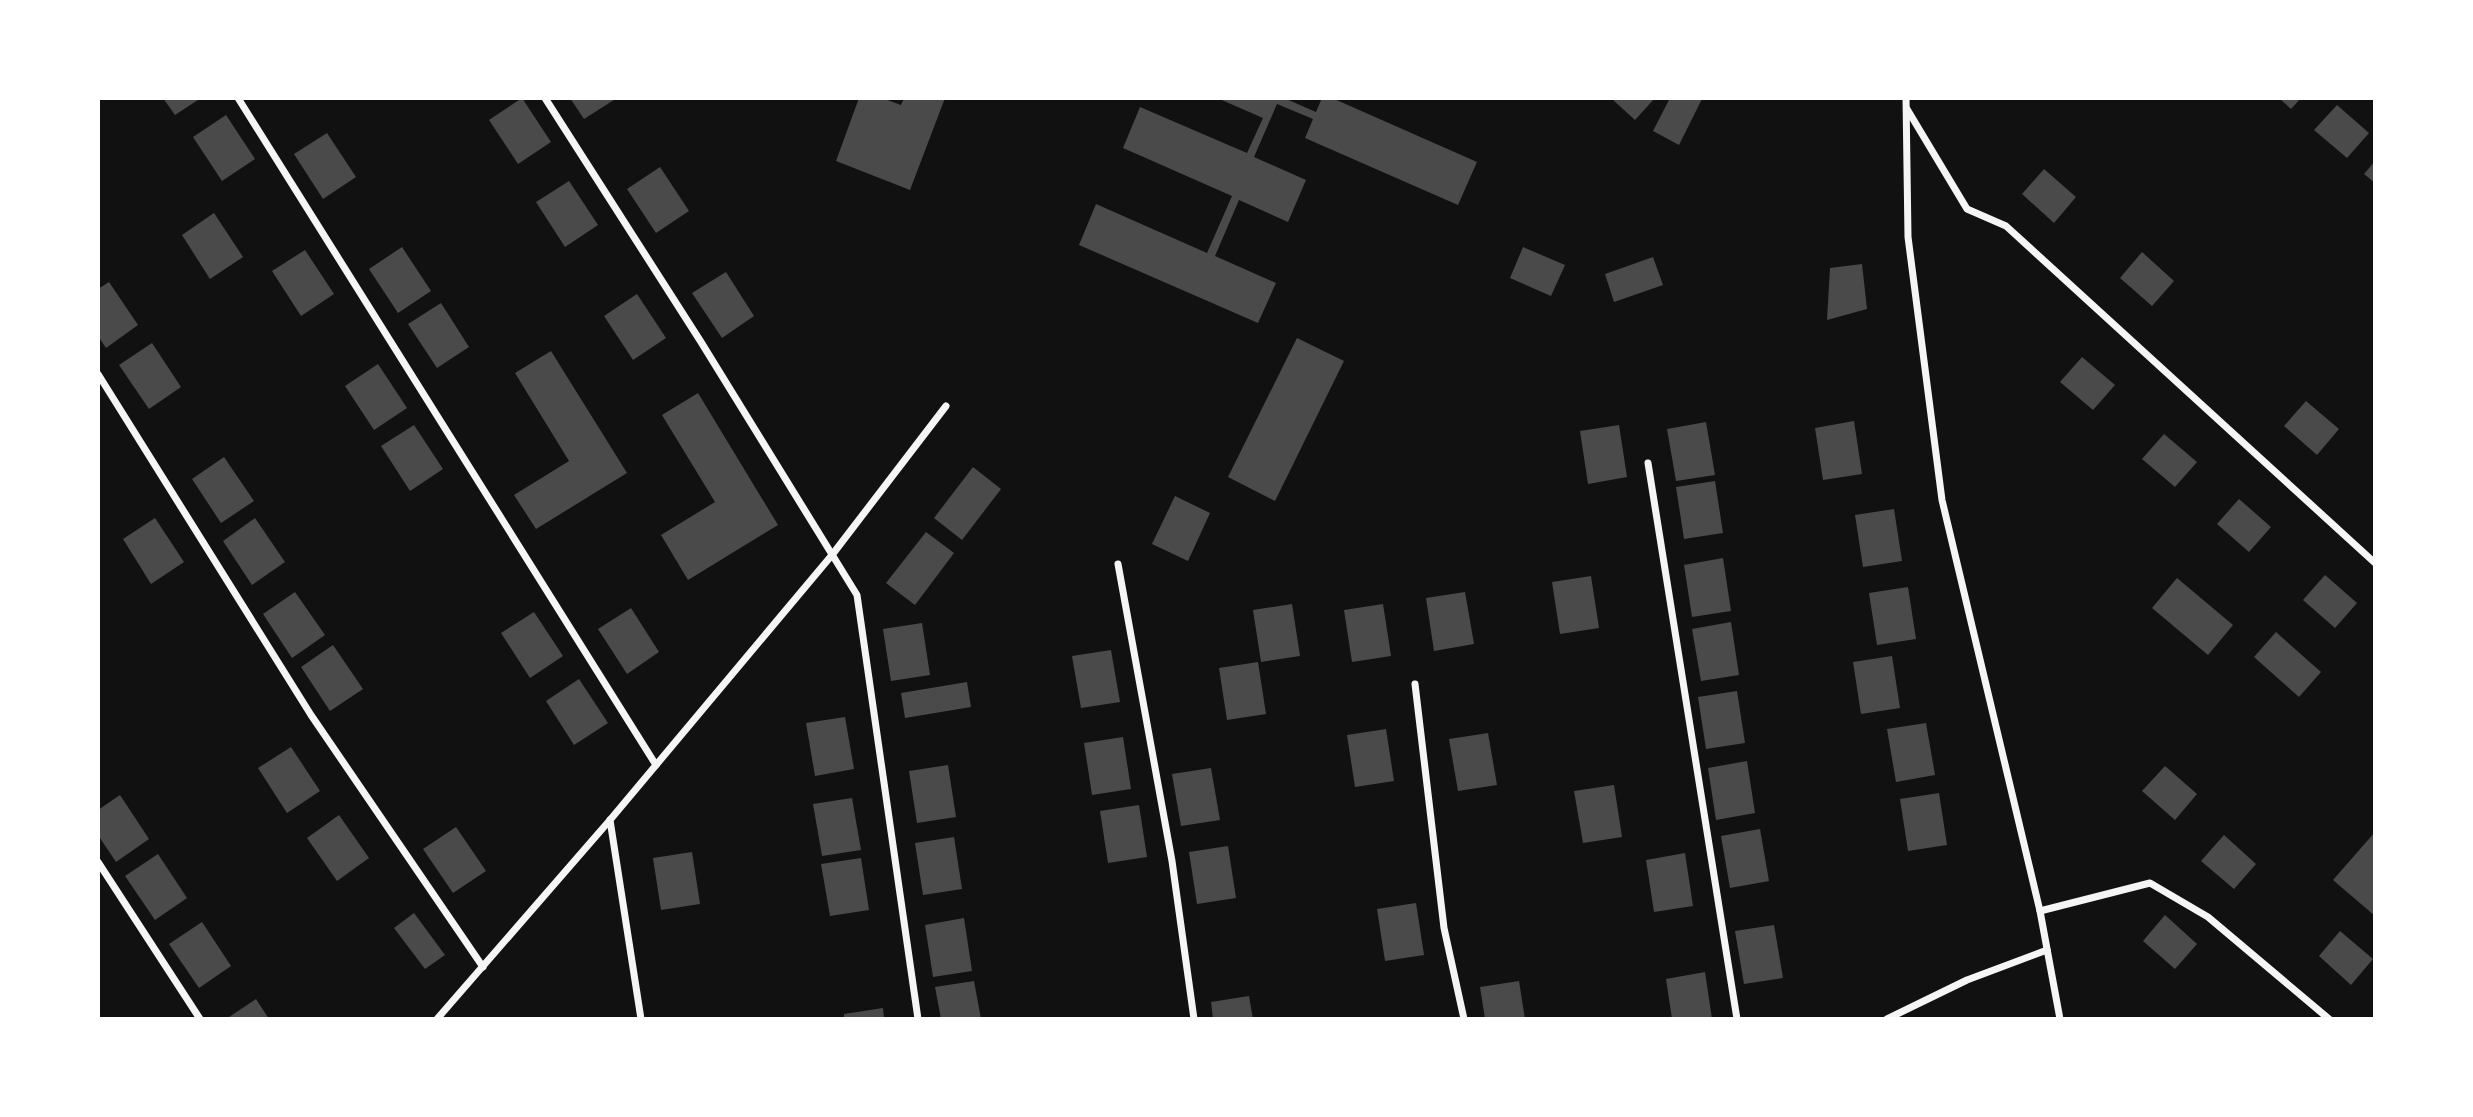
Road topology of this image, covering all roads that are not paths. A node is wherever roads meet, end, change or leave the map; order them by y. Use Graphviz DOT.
graph roads {
  1 [pos="237,98"];
  2 [pos="545,98"];
  3 [pos="1906,98"];
  4 [pos="1906,108"];
  5 [pos="98,374"];
  6 [pos="946,406"];
  7 [pos="1648,463"];
  8 [pos="832,555"];
  9 [pos="2375,563"];
  10 [pos="1118,564"];
  11 [pos="1415,684"];
  12 [pos="656,765"];
  13 [pos="610,821"];
  14 [pos="98,862"];
  15 [pos="2040,911"];
  16 [pos="2047,950"];
  17 [pos="483,967"];
  18 [pos="200,1019"];
  19 [pos="437,1019"];
  20 [pos="642,1019"];
  21 [pos="918,1019"];
  22 [pos="1194,1019"];
  23 [pos="1464,1019"];
  24 [pos="1737,1019"];
  25 [pos="1887,1019"];
  26 [pos="2060,1019"];
  27 [pos="2329,1019"];
  1 -- 12 [label="street"];
  2 -- 8 [label="street"];
  3 -- 4 [label="street"];
  4 -- 9 [label="street"];
  4 -- 15 [label="street"];
  5 -- 17 [label="street"];
  6 -- 8 [label="street"];
  7 -- 24 [label="street"];
  8 -- 12 [label="street"];
  8 -- 21 [label="street"];
  10 -- 22 [label="street"];
  11 -- 23 [label="street"];
  12 -- 13 [label="street"];
  13 -- 17 [label="street"];
  13 -- 20 [label="street"];
  14 -- 18 [label="street"];
  15 -- 16 [label="street"];
  15 -- 27 [label="street"];
  16 -- 25 [label="street"];
  16 -- 26 [label="street"];
  17 -- 19 [label="street"];
}
